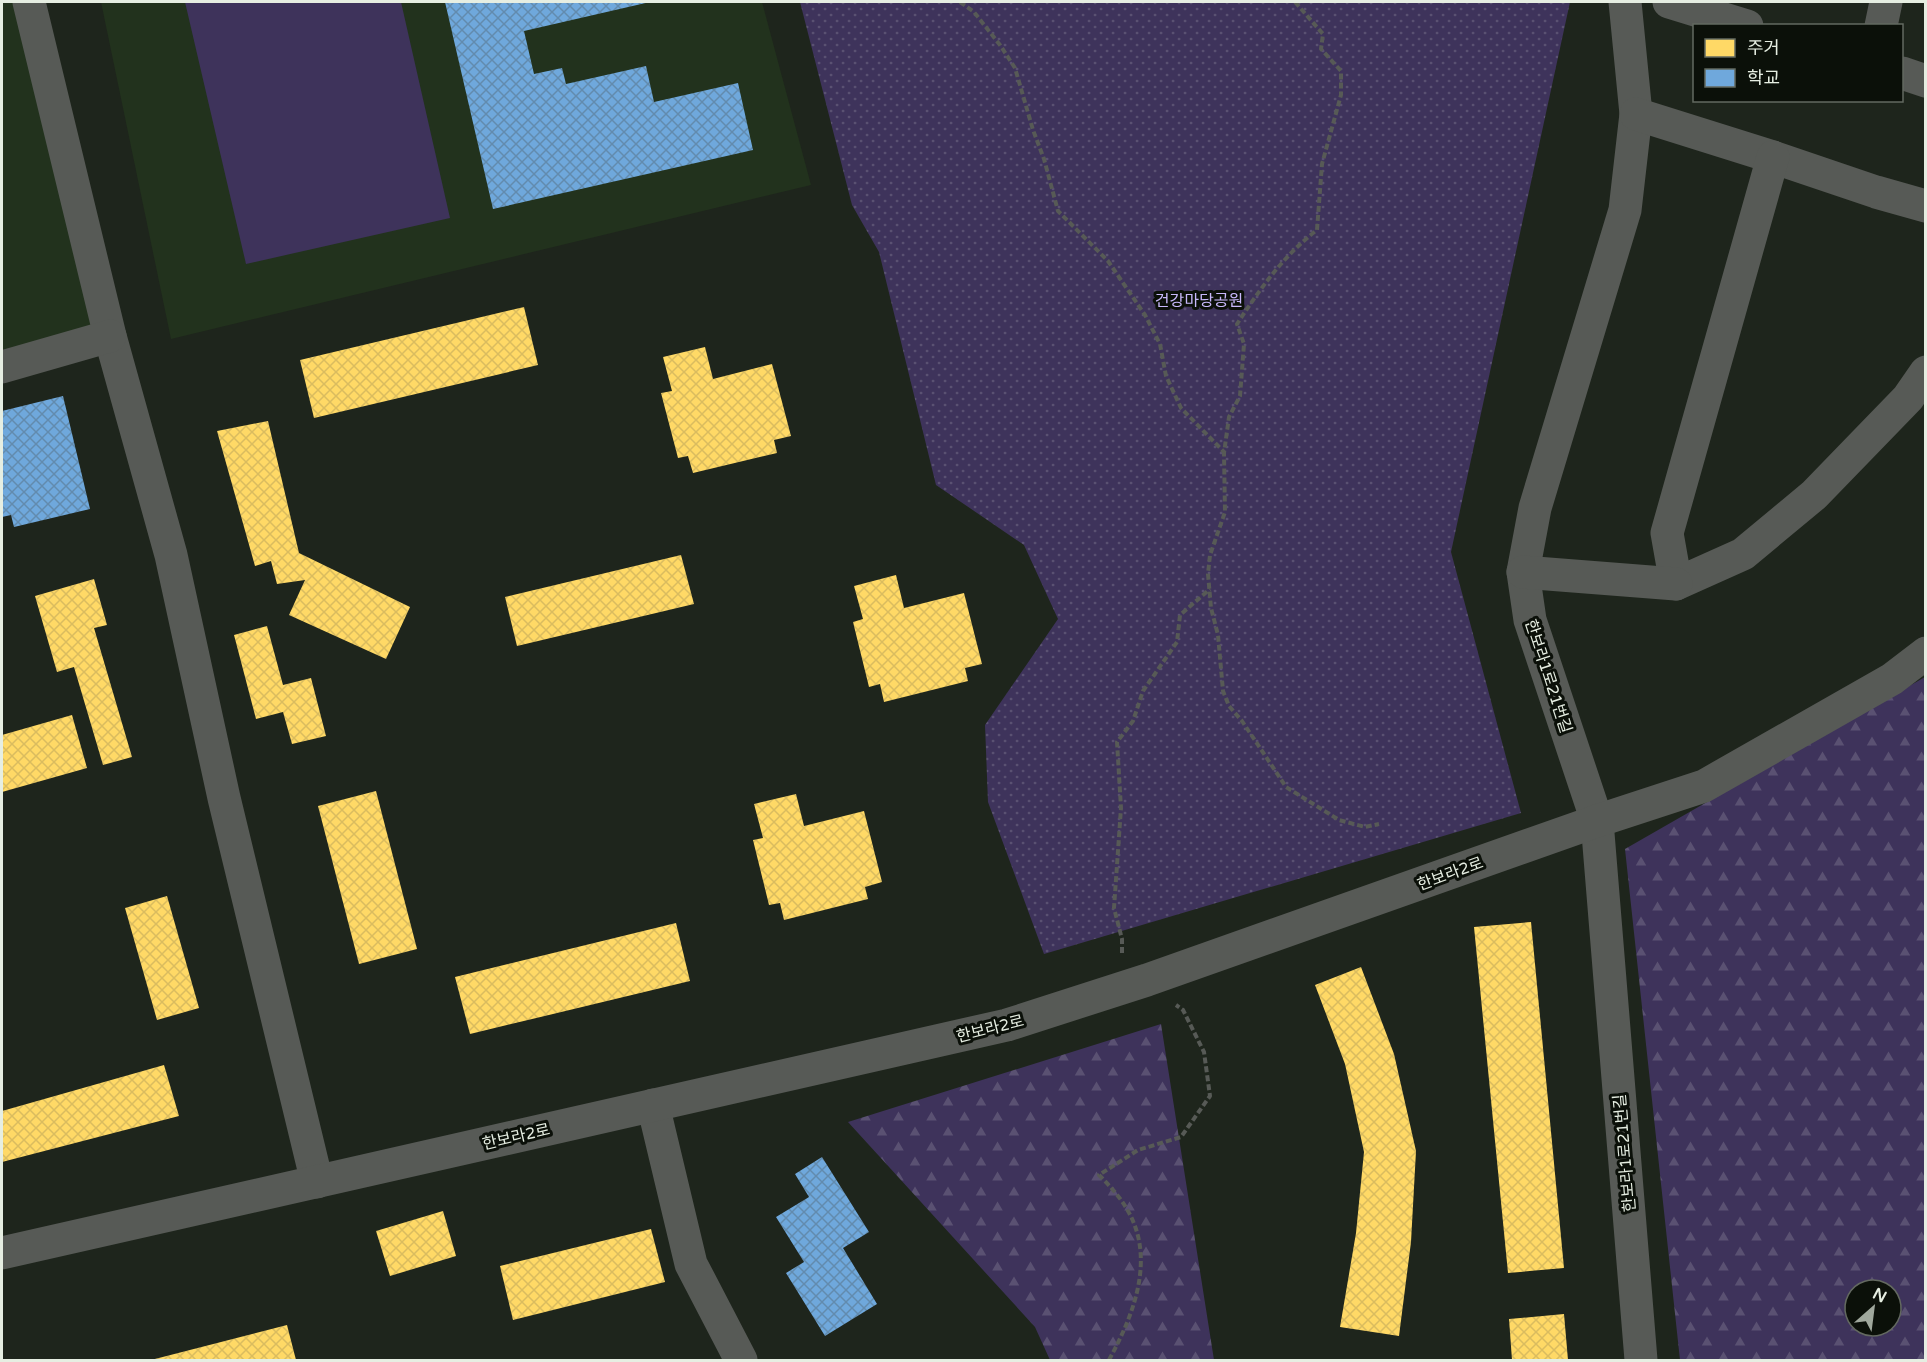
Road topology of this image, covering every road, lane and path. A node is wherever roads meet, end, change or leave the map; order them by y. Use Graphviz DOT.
graph roads {
  1 [pos="29,2"];
  2 [pos="960,2"];
  3 [pos="1295,2"];
  4 [pos="1625,2"];
  5 [pos="1669,2"];
  6 [pos="1762,2"];
  7 [pos="1886,2"];
  8 [pos="1741,24"];
  9 [pos="1757,24"];
  10 [pos="1881,24"];
  11 [pos="1903,73"];
  12 [pos="1926,81"];
  13 [pos="1636,114"];
  14 [pos="1773,157"];
  15 [pos="1926,206"];
  16 [pos="110,336"];
  17 [pos="2,367"];
  18 [pos="1926,372"];
  19 [pos="1224,453"];
  20 [pos="1523,572"];
  21 [pos="1676,584"];
  22 [pos="1926,653"];
  23 [pos="1597,820"];
  24 [pos="1379,824"];
  25 [pos="653,1105"];
  26 [pos="316,1182"];
  27 [pos="2,1252"];
  28 [pos="741,1360"];
  29 [pos="1641,1360"];
  1 -- 16 [label="street"];
  2 -- 19 [label="path"];
  3 -- 19 [label="path"];
  4 -- 13 [label="street, 한보라1로21번길"];
  5 -- 8 [label="street"];
  6 -- 9 [label="street"];
  7 -- 10 [label="street"];
  11 -- 12 [label="street"];
  13 -- 14 [label="street"];
  13 -- 20 [label="street, 한보라1로21번길"];
  14 -- 15 [label="street"];
  14 -- 21 [label="street"];
  16 -- 17 [label="street"];
  16 -- 26 [label="street"];
  18 -- 21 [label="street"];
  19 -- 24 [label="path"];
  20 -- 21 [label="street"];
  20 -- 23 [label="street, 한보라1로21번길"];
  22 -- 23 [label="street, 한보라2로"];
  23 -- 25 [label="street, 한보라2로"];
  23 -- 29 [label="street, 한보라1로21번길"];
  25 -- 26 [label="street, 한보라2로"];
  25 -- 28 [label="street"];
  26 -- 27 [label="street, 한보라2로"];
}
